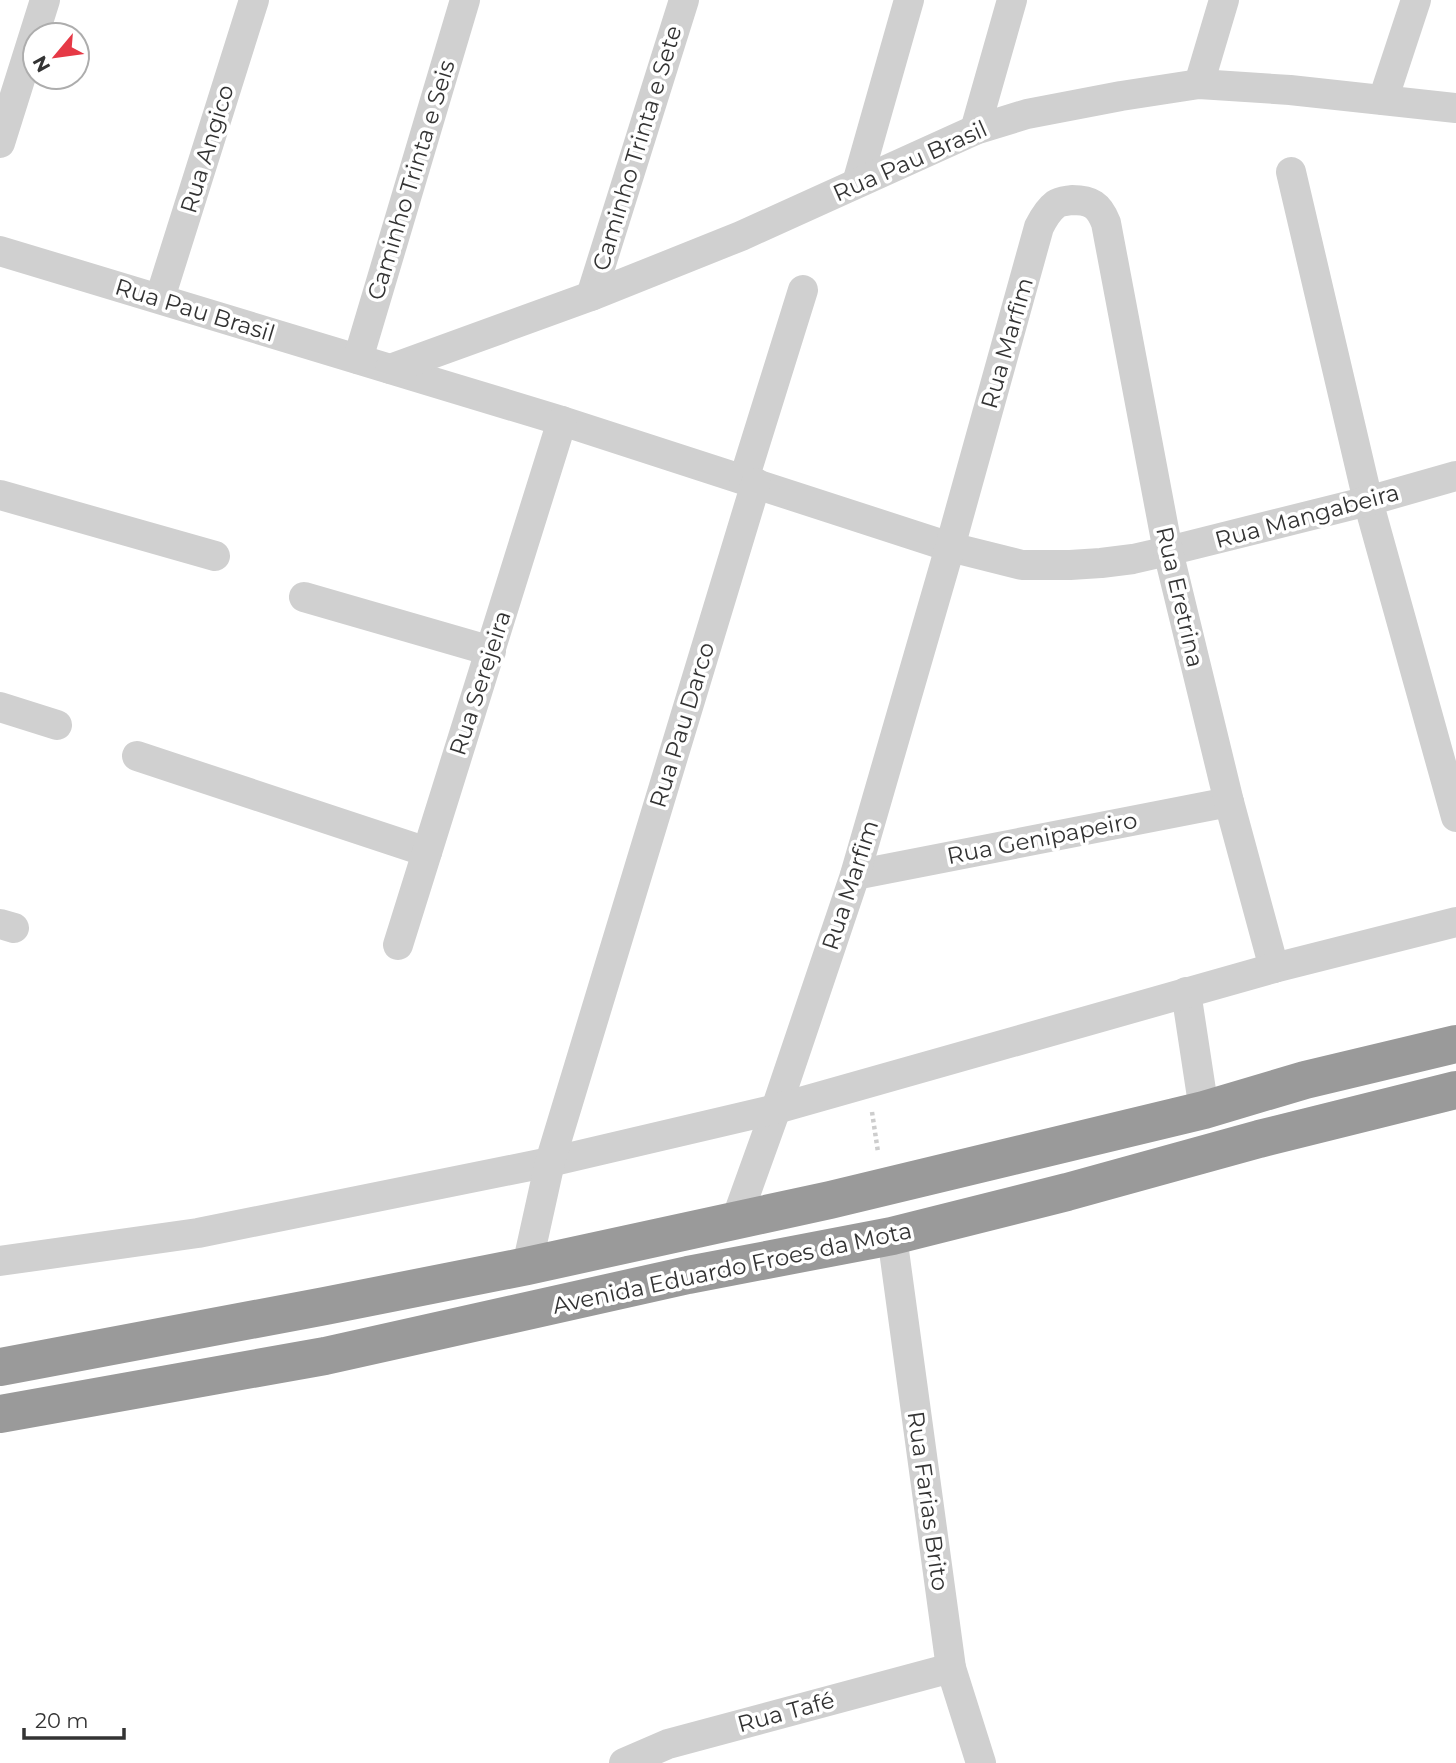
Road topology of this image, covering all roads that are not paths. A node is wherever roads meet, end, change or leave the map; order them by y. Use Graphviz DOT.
graph roads {
  1 [pos="45,0"];
  2 [pos="254,0"];
  3 [pos="464,0"];
  4 [pos="684,0"];
  5 [pos="909,0"];
  6 [pos="1012,0"];
  7 [pos="1224,0"];
  8 [pos="1416,0"];
  9 [pos="1199,84"];
  10 [pos="1383,100"];
  11 [pos="1456,108"];
  12 [pos="975,130"];
  13 [pos="0,143"];
  14 [pos="1292,172"];
  15 [pos="857,183"];
  16 [pos="1106,223"];
  17 [pos="0,251"];
  18 [pos="803,290"];
  19 [pos="591,296"];
  20 [pos="160,298"];
  21 [pos="358,359"];
  22 [pos="390,369"];
  23 [pos="562,421"];
  24 [pos="1456,476"];
  25 [pos="750,481"];
  26 [pos="0,495"];
  27 [pos="1368,501"];
  28 [pos="950,547"];
  29 [pos="1168,551"];
  30 [pos="215,556"];
  31 [pos="304,597"];
  32 [pos="491,651"];
  33 [pos="0,706"];
  34 [pos="57,724"];
  35 [pos="137,756"];
  36 [pos="1229,802"];
  37 [pos="1456,817"];
  38 [pos="427,852"];
  39 [pos="855,875"];
  40 [pos="1456,922"];
  41 [pos="398,945"];
  42 [pos="1274,968"];
  43 [pos="1186,992"];
  44 [pos="1456,1044"];
  45 [pos="1456,1090"];
  46 [pos="776,1109"];
  47 [pos="1204,1110"];
  48 [pos="550,1162"];
  49 [pos="736,1220"];
  50 [pos="892,1236"];
  51 [pos="0,1261"];
  52 [pos="527,1266"];
  53 [pos="0,1367"];
  54 [pos="0,1414"];
  55 [pos="951,1668"];
  56 [pos="624,1763"];
  57 [pos="981,1763"];
  1 -- 13 [label="street"];
  2 -- 20 [label="street, Rua Angico"];
  3 -- 21 [label="street, Caminho Trinta e Seis"];
  4 -- 19 [label="street, Caminho Trinta e Sete"];
  5 -- 15 [label="street"];
  6 -- 12 [label="street"];
  7 -- 9 [label="street"];
  8 -- 10 [label="street"];
  9 -- 10 [label="street, Rua Pau Brasil"];
  9 -- 12 [label="street, Rua Pau Brasil"];
  10 -- 11 [label="street, Rua Pau Brasil"];
  12 -- 15 [label="street, Rua Pau Brasil"];
  14 -- 27 [label="street"];
  15 -- 19 [label="street, Rua Pau Brasil"];
  16 -- 28 [label="street, Rua Marfim"];
  16 -- 29 [label="street, Rua Eretrina"];
  17 -- 20 [label="street, Rua Pau Brasil"];
  18 -- 25 [label="street, Rua Pau Darco"];
  19 -- 22 [label="street, Rua Pau Brasil"];
  20 -- 21 [label="street, Rua Pau Brasil"];
  21 -- 22 [label="street, Rua Pau Brasil"];
  22 -- 23 [label="street, Rua Pau Brasil"];
  23 -- 25 [label="street"];
  23 -- 32 [label="street, Rua Serejeira"];
  24 -- 27 [label="street, Rua Mangabeira"];
  25 -- 28 [label="street"];
  25 -- 48 [label="street, Rua Pau Darco"];
  26 -- 30 [label="street"];
  27 -- 29 [label="street, Rua Mangabeira"];
  27 -- 37 [label="street"];
  28 -- 29 [label="street, Rua Mangabeira"];
  28 -- 39 [label="street, Rua Marfim"];
  29 -- 36 [label="street, Rua Eretrina"];
  31 -- 32 [label="street"];
  32 -- 38 [label="street, Rua Serejeira"];
  33 -- 34 [label="street"];
  35 -- 38 [label="street"];
  36 -- 39 [label="street, Rua Genipapeiro"];
  36 -- 42 [label="street, Rua Eretrina"];
  38 -- 41 [label="street, Rua Serejeira"];
  39 -- 46 [label="street, Rua Marfim"];
  40 -- 42 [label="street"];
  42 -- 43 [label="street"];
  43 -- 46 [label="street"];
  43 -- 47 [label="street"];
  44 -- 47 [label="highway, Avenida Eduardo Froes da Mota"];
  45 -- 50 [label="highway, Avenida Eduardo Froes da Mota"];
  46 -- 48 [label="street"];
  46 -- 49 [label="street, Rua Marfim"];
  47 -- 49 [label="highway, Avenida Eduardo Froes da Mota"];
  48 -- 51 [label="street"];
  48 -- 52 [label="street, Rua Pau Darco"];
  49 -- 52 [label="highway, Avenida Eduardo Froes da Mota"];
  50 -- 54 [label="highway, Avenida Eduardo Froes da Mota"];
  50 -- 55 [label="street, Rua Farias Brito"];
  52 -- 53 [label="highway, Avenida Eduardo Froes da Mota"];
  55 -- 56 [label="street, Rua Tafé"];
  55 -- 57 [label="street, Rua Farias Brito"];
}
